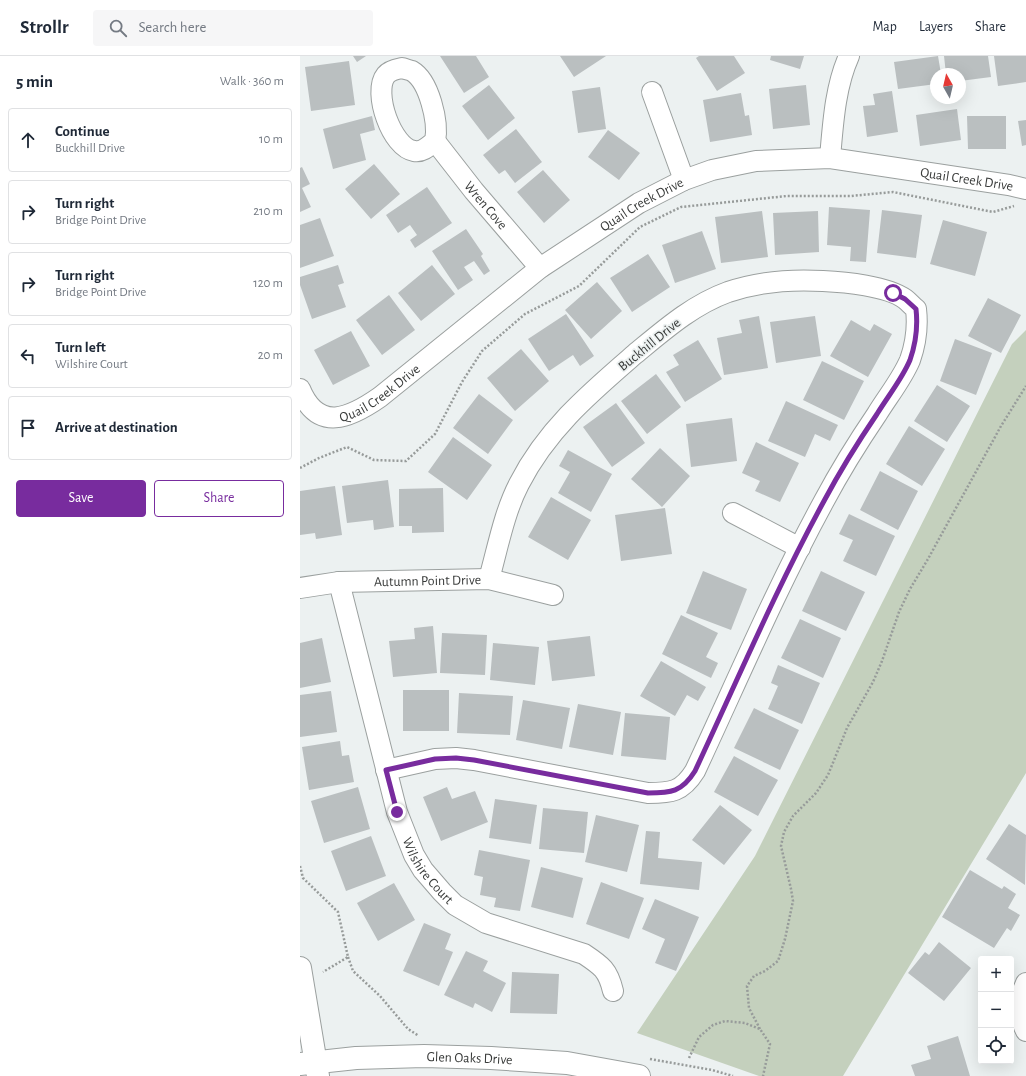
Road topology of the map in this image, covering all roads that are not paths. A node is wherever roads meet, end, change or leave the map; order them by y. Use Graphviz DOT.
graph roads {
  1 [pos="849,56"];
  2 [pos="652,92"];
  3 [pos="435,140"];
  4 [pos="830,158"];
  5 [pos="684,180"];
  6 [pos="1023,197"];
  7 [pos="540,268"];
  8 [pos="300,389"];
  9 [pos="733,513"];
  10 [pos="800,548"];
  11 [pos="490,579"];
  12 [pos="339,582"];
  13 [pos="300,588"];
  14 [pos="553,595"];
  15 [pos="386,770"];
  16 [pos="300,968"];
  17 [pos="1026,983"];
  18 [pos="613,991"];
  19 [pos="1026,1031"];
  20 [pos="311,1067"];
  21 [pos="644,1068"];
  1 -- 4 [label="street"];
  2 -- 5 [label="street"];
  3 -- 7 [label="street, Wren Cove"];
  4 -- 5 [label="street, Quail Creek Drive"];
  4 -- 6 [label="street, Quail Creek Drive"];
  5 -- 7 [label="street, Quail Creek Drive"];
  7 -- 8 [label="street, Quail Creek Drive"];
  9 -- 10 [label="street"];
  10 -- 11 [label="street, Buckhill Drive"];
  10 -- 15 [label="street"];
  11 -- 12 [label="street, Autumn Point Drive"];
  11 -- 14 [label="street, Autumn Point Drive"];
  12 -- 13 [label="street, Autumn Point Drive"];
  12 -- 15 [label="street, Wilshire Court"];
  15 -- 18 [label="street, Wilshire Court"];
  16 -- 20 [label="street"];
  17 -- 19 [label="street"];
  20 -- 21 [label="street, Glen Oaks Drive"];
}
